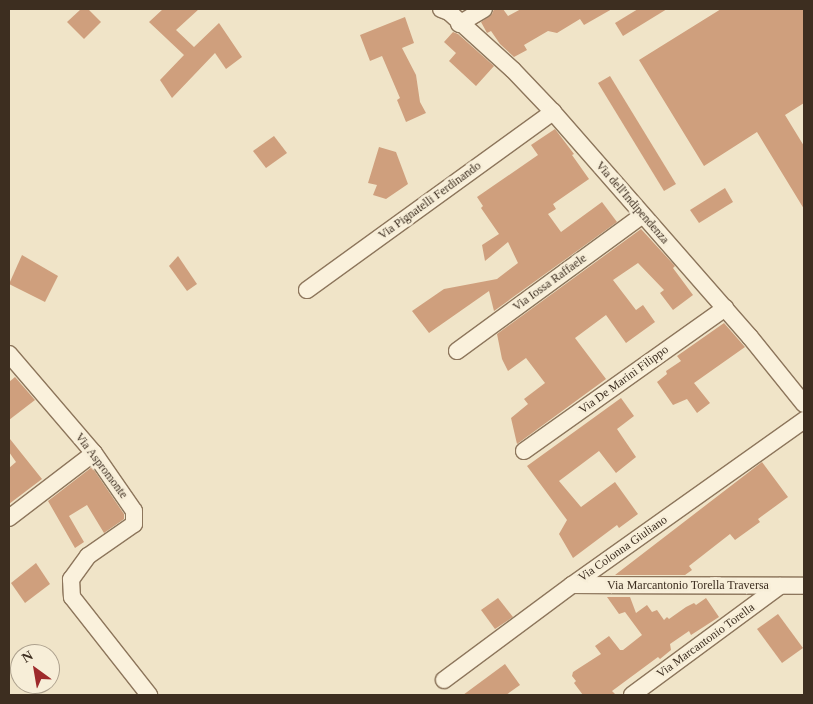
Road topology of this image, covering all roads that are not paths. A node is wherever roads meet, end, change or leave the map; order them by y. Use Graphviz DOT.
graph roads {
  1 [pos="484,9"];
  2 [pos="449,13"];
  3 [pos="553,112"];
  4 [pos="643,215"];
  5 [pos="307,290"];
  6 [pos="725,308"];
  7 [pos="457,351"];
  8 [pos="9,354"];
  9 [pos="804,404"];
  10 [pos="804,420"];
  11 [pos="524,451"];
  12 [pos="94,453"];
  13 [pos="9,518"];
  14 [pos="572,585"];
  15 [pos="780,586"];
  16 [pos="804,586"];
  17 [pos="444,680"];
  18 [pos="149,695"];
  19 [pos="632,695"];
  1 -- 2 [label="street"];
  2 -- 3 [label="street, Via dell'Indipendenza"];
  3 -- 4 [label="street, Via dell'Indipendenza"];
  3 -- 5 [label="street, Via Pignatelli Ferdinando"];
  4 -- 6 [label="street, Via dell'Indipendenza"];
  4 -- 7 [label="street, Via Iossa Raffaele"];
  6 -- 9 [label="street, Via dell'Indipendenza"];
  6 -- 11 [label="street, Via De Marini Filippo"];
  8 -- 12 [label="street, Via Aspromonte"];
  10 -- 14 [label="street, Via Colonna Giuliano"];
  12 -- 13 [label="street"];
  12 -- 18 [label="street, Via Aspromonte"];
  14 -- 15 [label="street, Via Marcantonio Torella Traversa"];
  14 -- 17 [label="street, Via Colonna Giuliano"];
  15 -- 16 [label="street, Via Marcantonio Torella Traversa"];
  15 -- 19 [label="street, Via Marcantonio Torella"];
}
